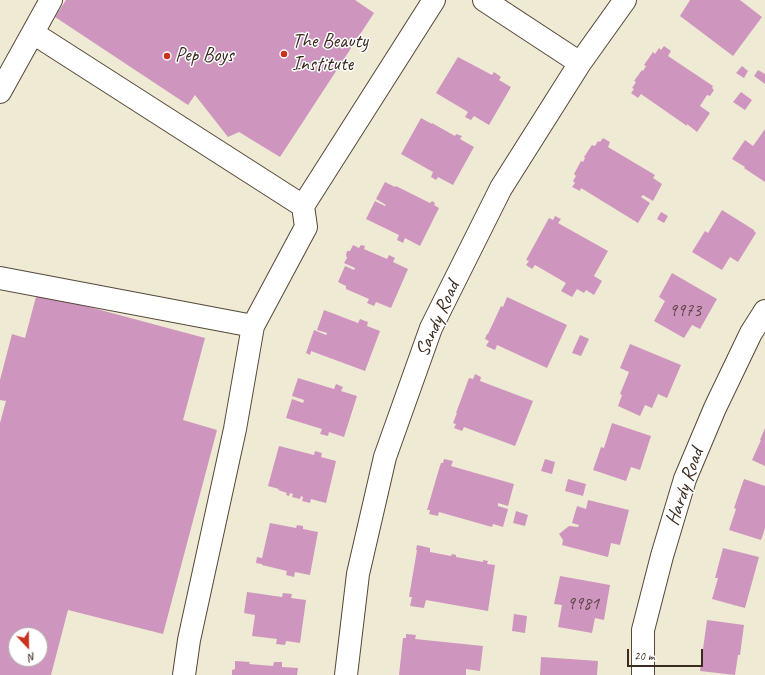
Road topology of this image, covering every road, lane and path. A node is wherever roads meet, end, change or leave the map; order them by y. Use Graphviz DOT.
graph roads {
  1 [pos="51,0"];
  2 [pos="434,0"];
  3 [pos="484,0"];
  4 [pos="625,0"];
  5 [pos="33,33"];
  6 [pos="580,63"];
  7 [pos="0,92"];
  8 [pos="303,206"];
  9 [pos="1,284"];
  10 [pos="765,311"];
  11 [pos="253,326"];
  12 [pos="184,675"];
  13 [pos="346,675"];
  14 [pos="643,675"];
  1 -- 5 [label="street"];
  2 -- 8 [label="street"];
  3 -- 6 [label="street"];
  4 -- 6 [label="street, Sandy Road"];
  5 -- 7 [label="street"];
  5 -- 8 [label="street"];
  6 -- 13 [label="street, Sandy Road"];
  8 -- 11 [label="street"];
  9 -- 11 [label="street"];
  10 -- 14 [label="street, Hardy Road"];
  11 -- 12 [label="street"];
}
